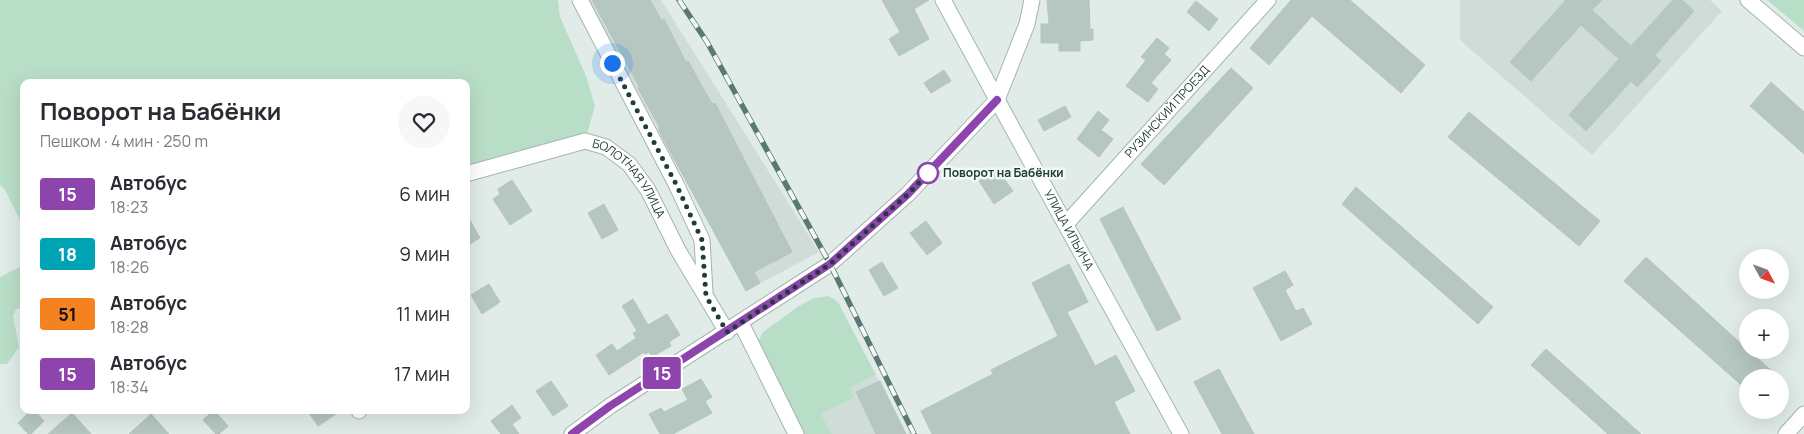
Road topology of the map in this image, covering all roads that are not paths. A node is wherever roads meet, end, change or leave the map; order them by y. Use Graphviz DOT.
graph roads {
  1 [pos="580,0"];
  2 [pos="943,0"];
  3 [pos="1032,0"];
  4 [pos="1268,0"];
  5 [pos="1748,0"];
  6 [pos="1804,48"];
  7 [pos="997,100"];
  8 [pos="470,173"];
  9 [pos="1066,224"];
  10 [pos="706,296"];
  11 [pos="741,322"];
  12 [pos="727,332"];
  13 [pos="1804,414"];
  14 [pos="572,434"];
  15 [pos="796,434"];
  16 [pos="1181,434"];
  17 [pos="1786,434"];
  1 -- 10 [label="street"];
  2 -- 7 [label="street, УЛИЦА ИЛЬИЧА"];
  3 -- 7 [label="street"];
  4 -- 9 [label="street, РУЗИНСКИЙ ПРОЕЗД"];
  5 -- 6 [label="street"];
  7 -- 9 [label="street, УЛИЦА ИЛЬИЧА"];
  7 -- 11 [label="street"];
  8 -- 10 [label="street, БОЛОТНАЯ УЛИЦА"];
  9 -- 16 [label="street, УЛИЦА ИЛЬИЧА"];
  10 -- 12 [label="street, БОЛОТНАЯ УЛИЦА"];
  11 -- 12 [label="street"];
  11 -- 15 [label="street"];
  12 -- 14 [label="street"];
  13 -- 17 [label="street"];
}
